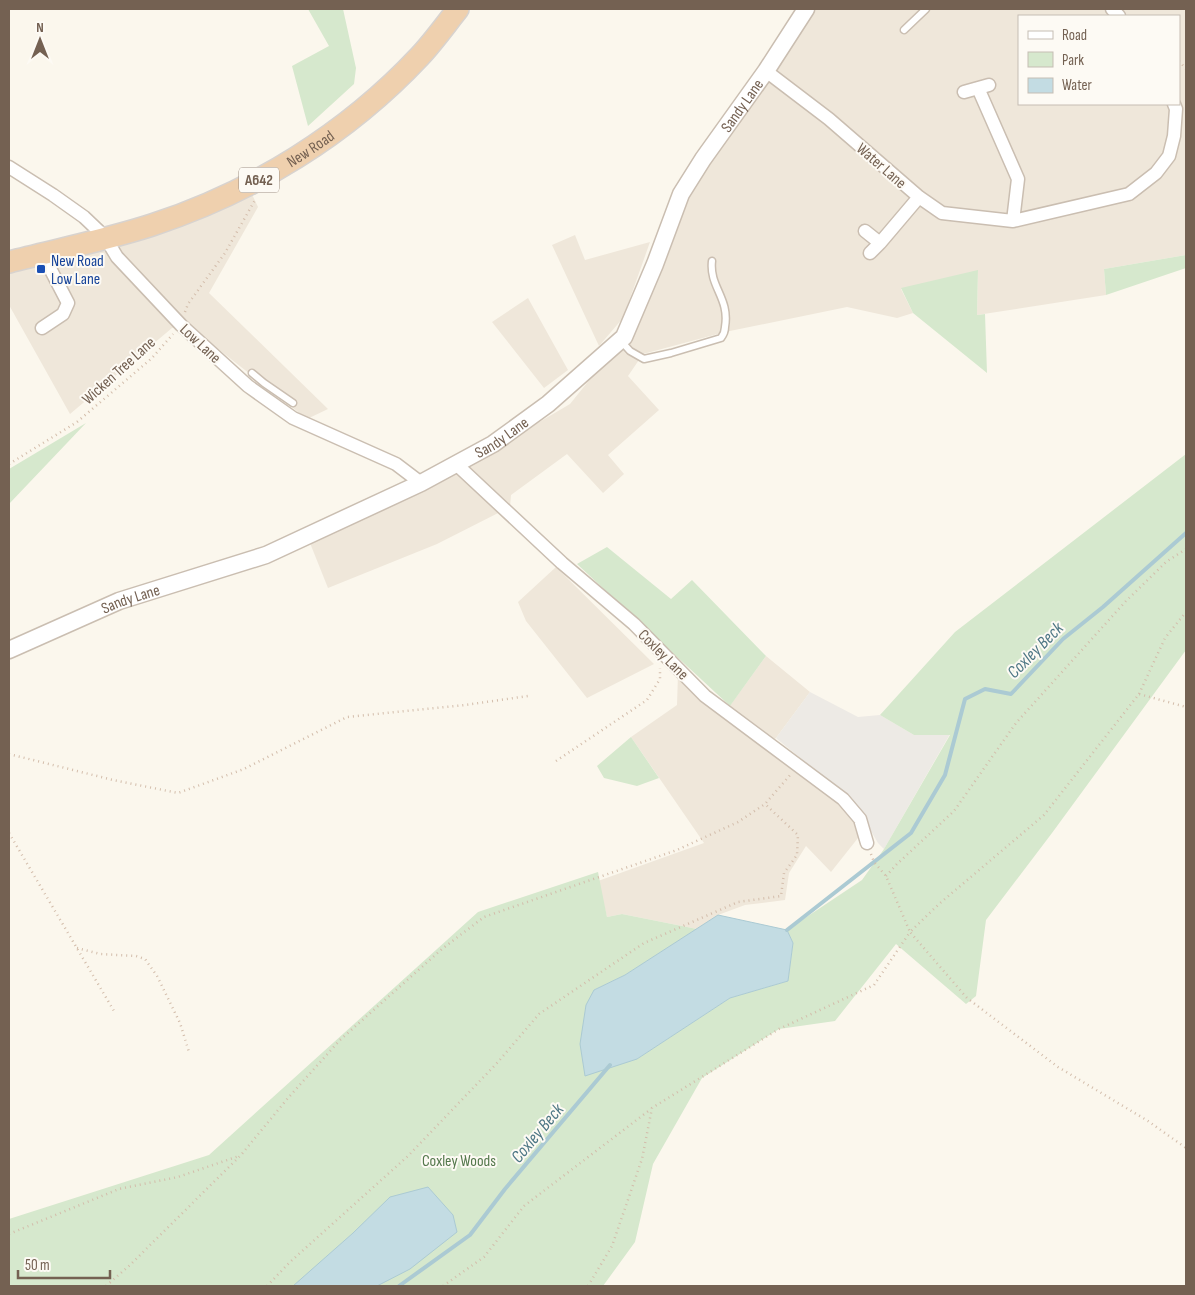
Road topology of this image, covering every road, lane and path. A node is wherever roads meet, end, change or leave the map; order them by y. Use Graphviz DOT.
graph roads {
  1 [pos="458,9"];
  2 [pos="806,9"];
  3 [pos="926,9"];
  4 [pos="904,30"];
  5 [pos="766,71"];
  6 [pos="964,92"];
  7 [pos="1174,105"];
  8 [pos="9,167"];
  9 [pos="918,197"];
  10 [pos="258,198"];
  11 [pos="1013,221"];
  12 [pos="864,231"];
  13 [pos="105,237"];
  14 [pos="880,243"];
  15 [pos="870,253"];
  16 [pos="42,254"];
  17 [pos="712,261"];
  18 [pos="9,262"];
  19 [pos="181,324"];
  20 [pos="42,328"];
  21 [pos="620,341"];
  22 [pos="252,372"];
  23 [pos="261,388"];
  24 [pos="293,403"];
  25 [pos="455,463"];
  26 [pos="9,464"];
  27 [pos="421,483"];
  28 [pos="1186,549"];
  29 [pos="1186,612"];
  30 [pos="9,650"];
  31 [pos="661,652"];
  32 [pos="1139,694"];
  33 [pos="528,696"];
  34 [pos="1186,707"];
  35 [pos="9,754"];
  36 [pos="556,761"];
  37 [pos="799,765"];
  38 [pos="765,804"];
  39 [pos="9,833"];
  40 [pos="866,843"];
  41 [pos="886,876"];
  42 [pos="910,932"];
  43 [pos="77,948"];
  44 [pos="114,1011"];
  45 [pos="189,1052"];
  46 [pos="652,1108"];
  47 [pos="1186,1148"];
  48 [pos="241,1156"];
  49 [pos="9,1234"];
  50 [pos="106,1286"];
  51 [pos="267,1286"];
  52 [pos="443,1286"];
  53 [pos="588,1286"];
  1 -- 13 [label="highway, New Road / A642"];
  2 -- 5 [label="street, Sandy Lane"];
  3 -- 4 [label="lane"];
  5 -- 9 [label="street, Water Lane"];
  5 -- 21 [label="street, Sandy Lane"];
  6 -- 11 [label="street"];
  7 -- 11 [label="street, Water Lane"];
  8 -- 13 [label="street, Low Lane"];
  9 -- 11 [label="street, Water Lane"];
  9 -- 14 [label="street"];
  10 -- 19 [label="path, Wicken Tree Lane"];
  12 -- 14 [label="street"];
  13 -- 16 [label="highway, New Road / A642"];
  13 -- 19 [label="street, Low Lane"];
  14 -- 15 [label="street"];
  16 -- 18 [label="highway, New Road / A642"];
  16 -- 20 [label="street"];
  17 -- 21 [label="lane"];
  19 -- 23 [label="street, Low Lane"];
  19 -- 26 [label="path, Wicken Tree Lane"];
  21 -- 25 [label="street, Sandy Lane"];
  22 -- 23 [label="lane"];
  23 -- 24 [label="lane"];
  23 -- 27 [label="street, Low Lane"];
  25 -- 27 [label="street, Sandy Lane"];
  25 -- 31 [label="street, Coxley Lane"];
  27 -- 30 [label="street, Sandy Lane"];
  28 -- 41 [label="path"];
  29 -- 32 [label="path"];
  31 -- 36 [label="path"];
  31 -- 37 [label="street, Coxley Lane"];
  32 -- 34 [label="path"];
  32 -- 42 [label="path"];
  33 -- 35 [label="path"];
  37 -- 38 [label="path"];
  37 -- 40 [label="street, Coxley Lane"];
  38 -- 48 [label="path"];
  38 -- 51 [label="path"];
  39 -- 43 [label="path"];
  40 -- 41 [label="path"];
  41 -- 42 [label="path"];
  42 -- 46 [label="path"];
  42 -- 47 [label="path"];
  43 -- 44 [label="path"];
  43 -- 45 [label="path"];
  46 -- 52 [label="path"];
  46 -- 53 [label="path"];
  48 -- 49 [label="path"];
  48 -- 50 [label="path"];
}
